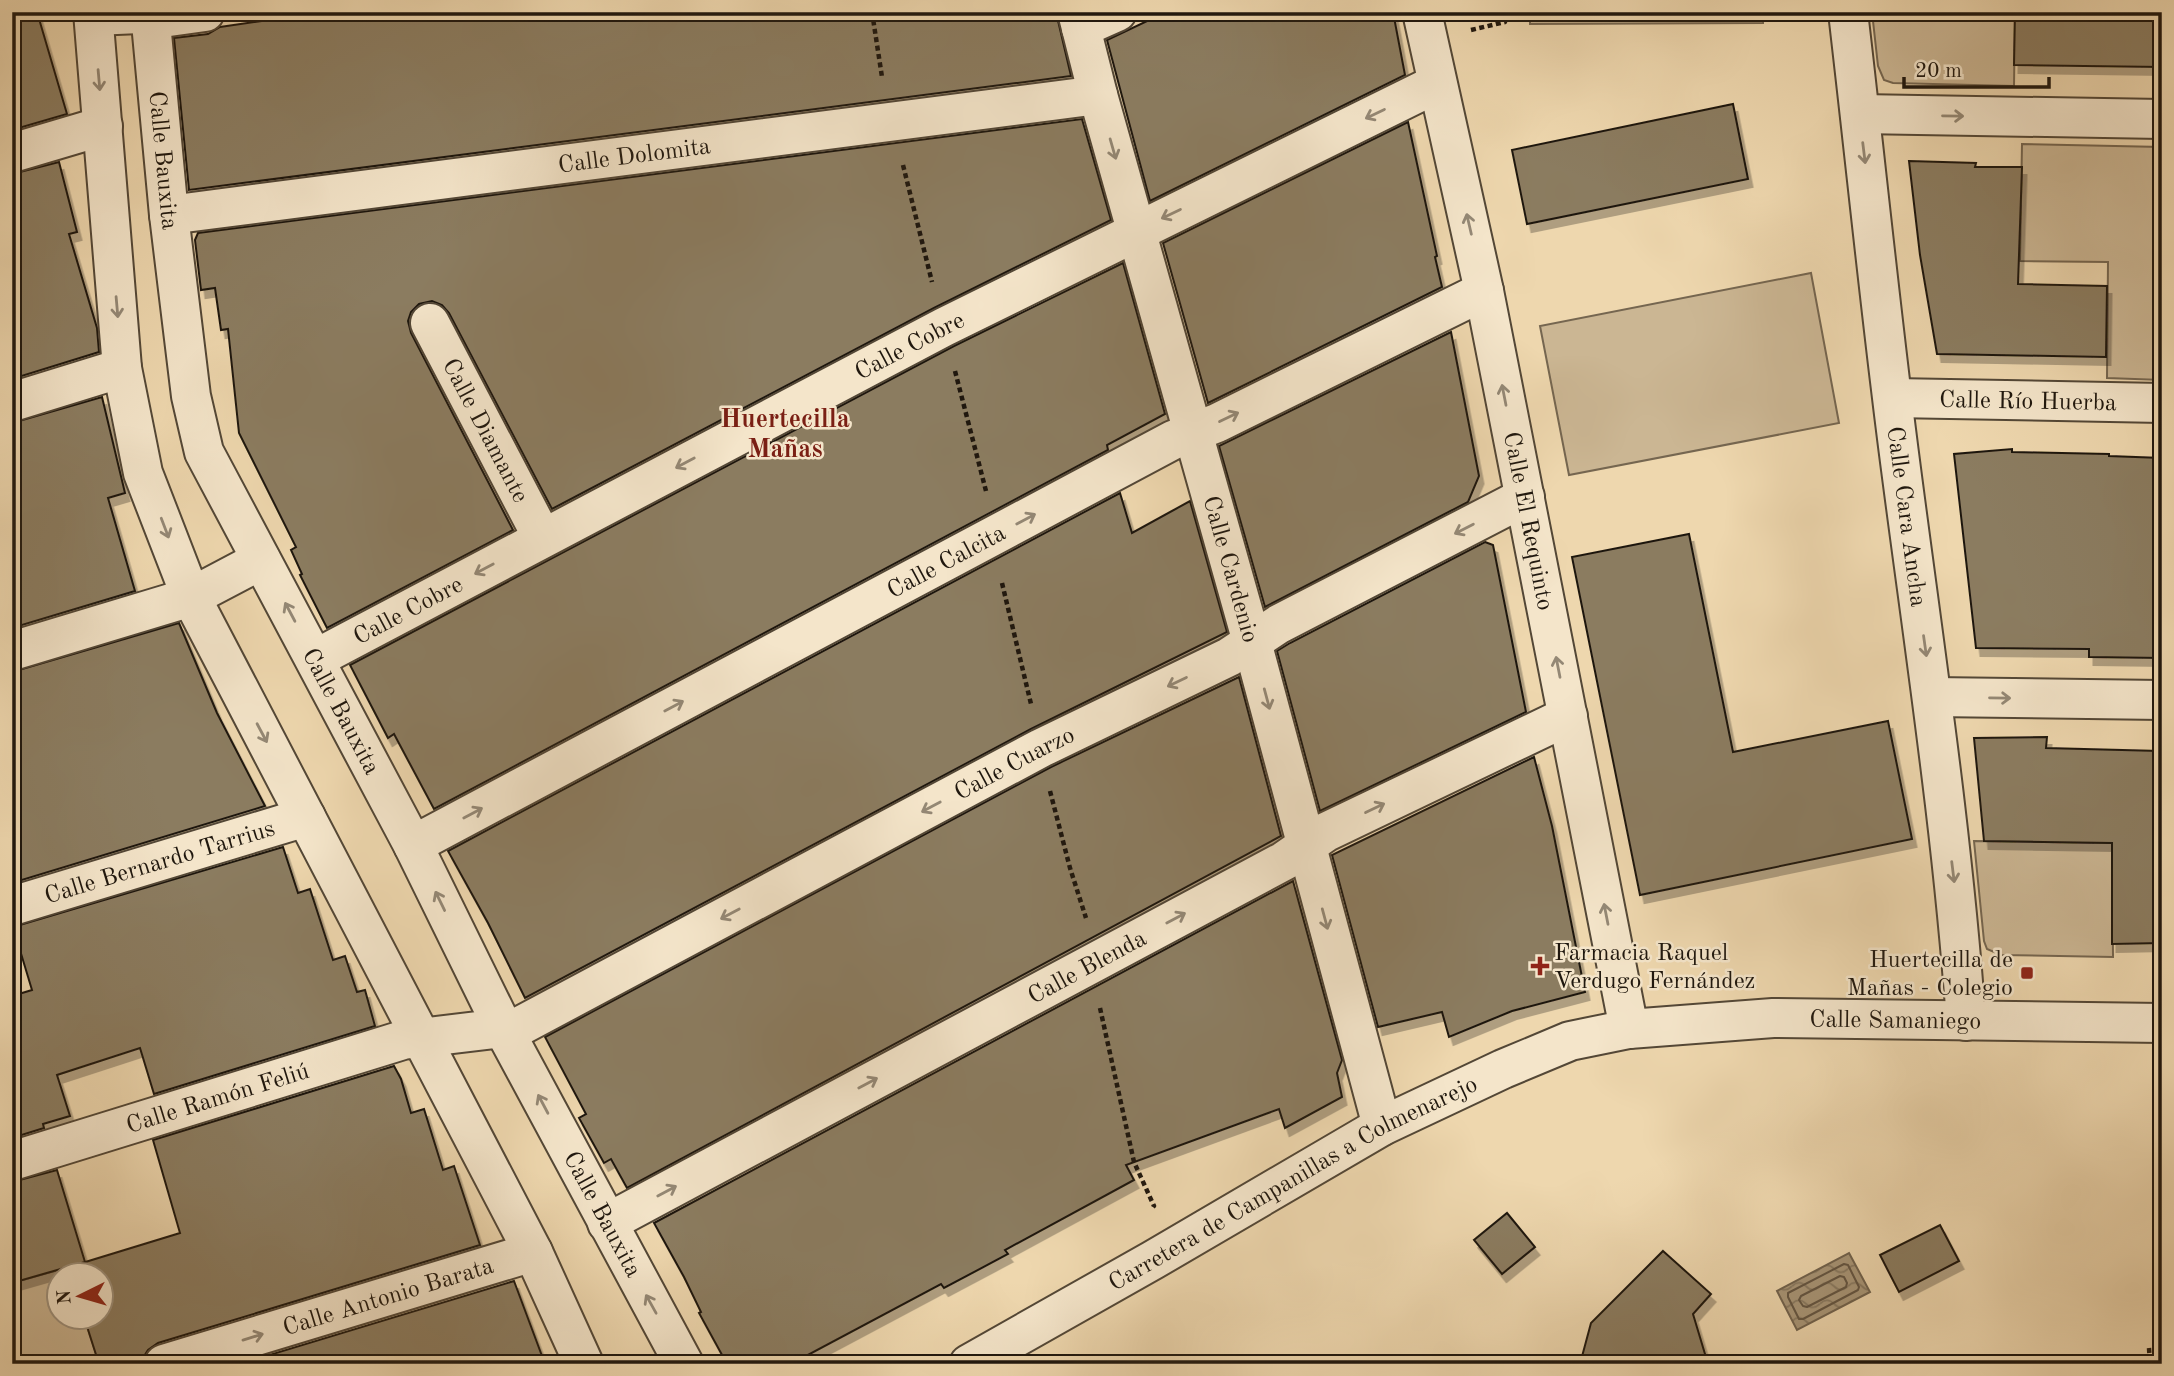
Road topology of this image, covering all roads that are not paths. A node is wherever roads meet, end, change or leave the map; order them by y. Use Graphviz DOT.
graph roads {
  1 [pos="205,12"];
  2 [pos="1117,12"];
  3 [pos="1422,12"];
  4 [pos="1848,12"];
  5 [pos="150,13"];
  6 [pos="93,14"];
  7 [pos="1079,20"];
  8 [pos="1437,84"];
  9 [pos="1098,95"];
  10 [pos="1860,114"];
  11 [pos="2162,119"];
  12 [pos="103,126"];
  13 [pos="12,153"];
  14 [pos="169,215"];
  15 [pos="1136,231"];
  16 [pos="1484,291"];
  17 [pos="429,323"];
  18 [pos="122,368"];
  19 [pos="1893,398"];
  20 [pos="12,402"];
  21 [pos="2162,404"];
  22 [pos="1193,432"];
  23 [pos="1525,497"];
  24 [pos="542,537"];
  25 [pos="261,560"];
  26 [pos="191,597"];
  27 [pos="1252,642"];
  28 [pos="12,651"];
  29 [pos="315,659"];
  30 [pos="1932,697"];
  31 [pos="2162,700"];
  32 [pos="1568,716"];
  33 [pos="306,817"];
  34 [pos="413,845"];
  35 [pos="1305,845"];
  36 [pos="12,906"];
  37 [pos="1966,1021"];
  38 [pos="2162,1024"];
  39 [pos="503,1028"];
  40 [pos="1629,1029"];
  41 [pos="422,1037"];
  42 [pos="1382,1126"];
  43 [pos="12,1161"];
  44 [pos="607,1223"];
  45 [pos="533,1252"];
  46 [pos="164,1364"];
  47 [pos="584,1364"];
  48 [pos="684,1364"];
  49 [pos="969,1364"];
  1 -- 5 [label="street"];
  2 -- 7 [label="street"];
  3 -- 8 [label="street, Calle El Requinto"];
  4 -- 10 [label="street, Calle Cara Ancha"];
  5 -- 6 [label="street"];
  5 -- 14 [label="street, Calle Bauxita"];
  6 -- 12 [label="street, one-way"];
  7 -- 9 [label="street, Calle Cardenio"];
  8 -- 15 [label="street, Calle Cobre, one-way"];
  16 -- 8 [label="street, Calle El Requinto, one-way"];
  9 -- 14 [label="street, Calle Dolomita"];
  9 -- 15 [label="street, Calle Cardenio, one-way"];
  10 -- 11 [label="street, one-way"];
  10 -- 19 [label="street, Calle Cara Ancha, one-way"];
  12 -- 13 [label="street"];
  12 -- 18 [label="street, one-way"];
  14 -- 25 [label="street, Calle Bauxita"];
  15 -- 22 [label="street, Calle Cardenio"];
  15 -- 24 [label="street, Calle Cobre, one-way"];
  22 -- 16 [label="street, Calle Calcita, one-way"];
  23 -- 16 [label="street, Calle El Requinto, one-way"];
  17 -- 24 [label="street, Calle Diamante"];
  18 -- 20 [label="street"];
  18 -- 26 [label="street, one-way"];
  19 -- 21 [label="street, Calle Río Huerba"];
  19 -- 30 [label="street, Calle Cara Ancha, one-way"];
  22 -- 27 [label="street, Calle Cardenio"];
  34 -- 22 [label="street, Calle Calcita, one-way"];
  23 -- 27 [label="street, Calle Cuarzo, one-way"];
  32 -- 23 [label="street, Calle El Requinto, one-way"];
  24 -- 29 [label="street, Calle Cobre, one-way"];
  25 -- 26 [label="street"];
  29 -- 25 [label="street, Calle Bauxita, one-way"];
  26 -- 28 [label="street"];
  26 -- 33 [label="street, one-way"];
  27 -- 35 [label="street, Calle Cardenio, one-way"];
  27 -- 39 [label="street, Calle Cuarzo, one-way"];
  29 -- 34 [label="street, Calle Bauxita"];
  30 -- 31 [label="street, one-way"];
  30 -- 37 [label="street, Calle Cara Ancha, one-way"];
  35 -- 32 [label="street, Calle Blenda, one-way"];
  40 -- 32 [label="street, Calle El Requinto, one-way"];
  33 -- 36 [label="street, Calle Bernardo Tarrius"];
  33 -- 41 [label="street"];
  39 -- 34 [label="street, Calle Bauxita, one-way"];
  35 -- 42 [label="street, Calle Cardenio, one-way"];
  44 -- 35 [label="street, Calle Blenda, one-way"];
  37 -- 38 [label="street, Calle Samaniego"];
  37 -- 40 [label="street, Calle Samaniego"];
  39 -- 41 [label="street, Calle Cuarzo"];
  44 -- 39 [label="street, Calle Bauxita, one-way"];
  40 -- 42 [label="street, Carretera de Campanillas a Colmenarejo"];
  41 -- 43 [label="street, Calle Ramón Feliú"];
  41 -- 45 [label="street"];
  42 -- 49 [label="street, Carretera de Campanillas a Colmenarejo"];
  48 -- 44 [label="street, Calle Bauxita, one-way"];
  46 -- 45 [label="street, Calle Antonio Barata, one-way"];
  45 -- 47 [label="street"];
}
